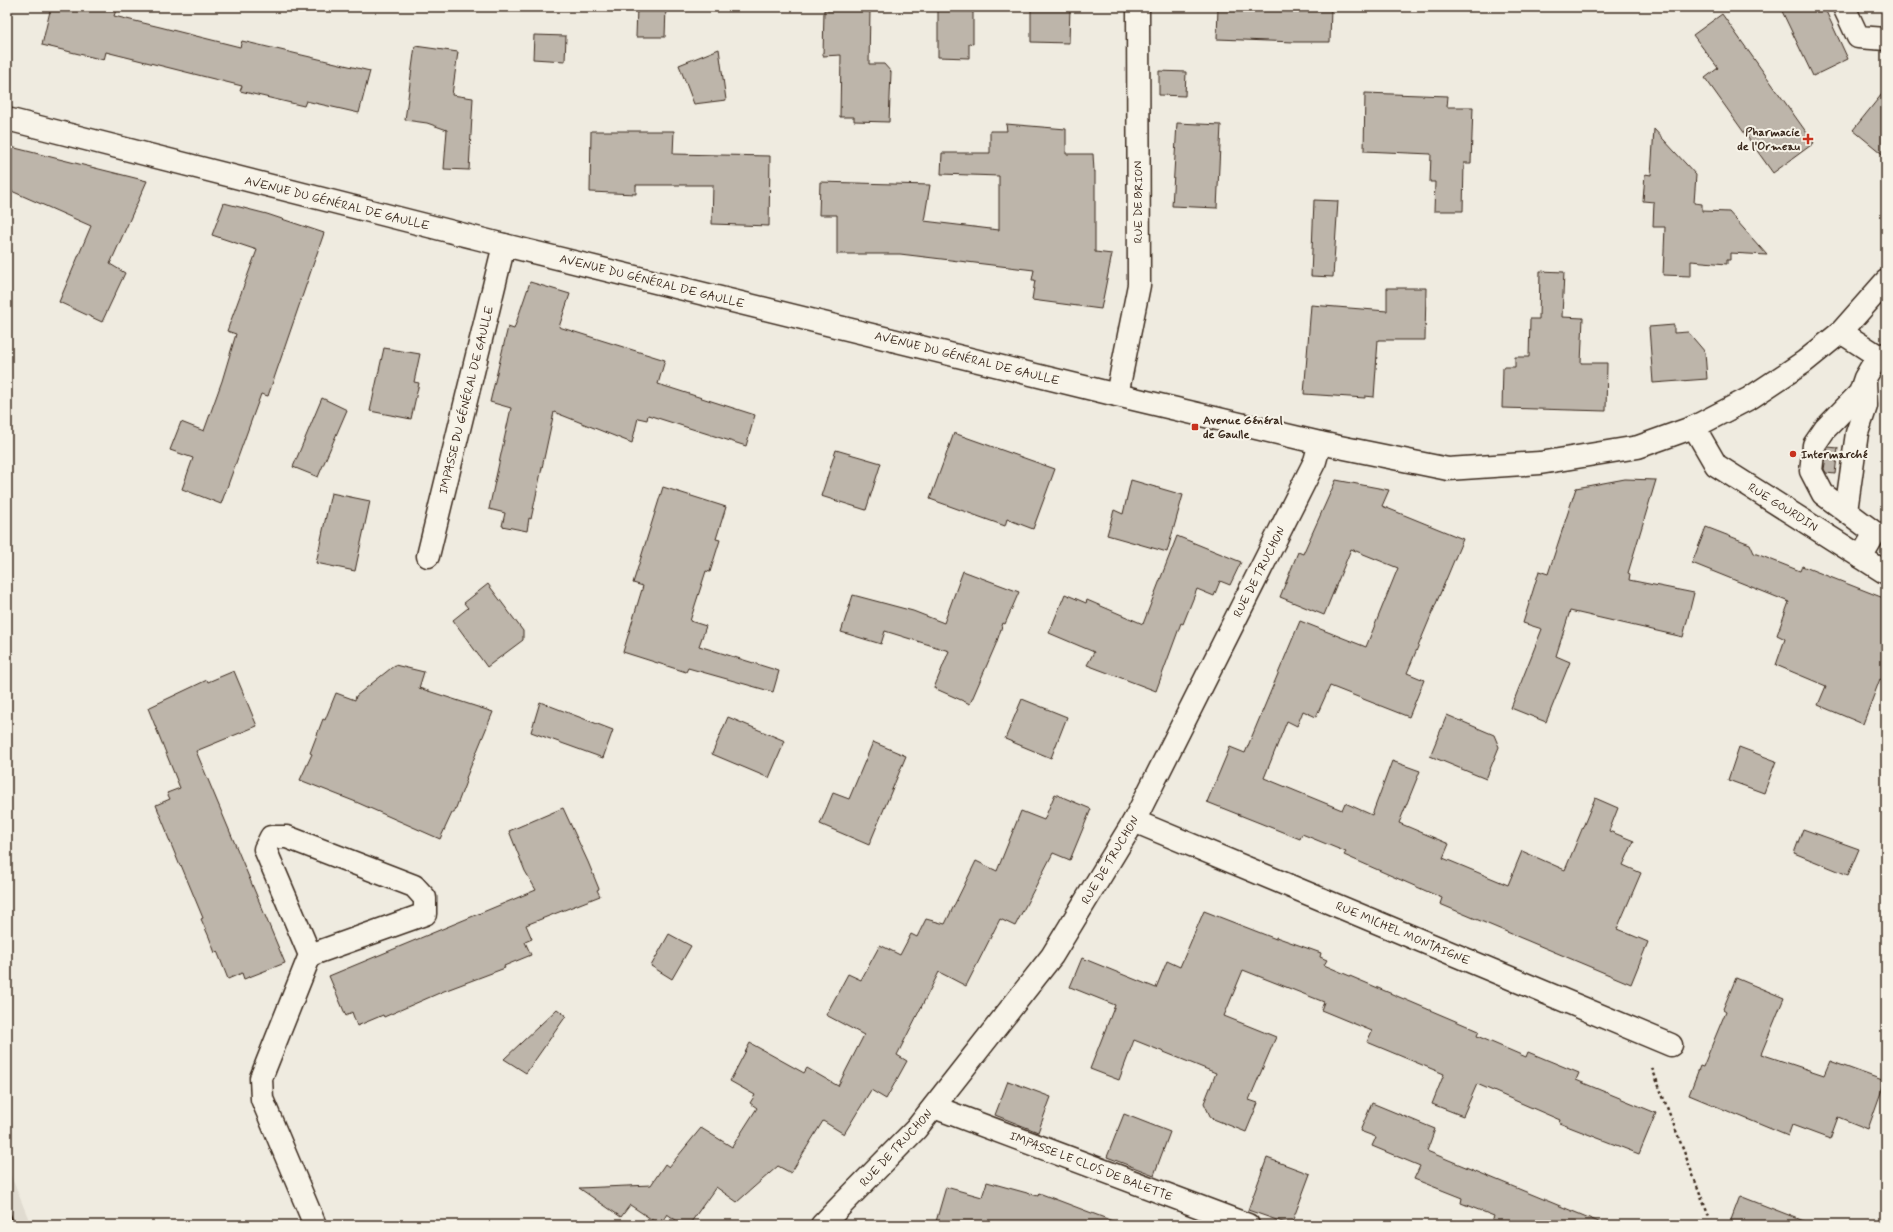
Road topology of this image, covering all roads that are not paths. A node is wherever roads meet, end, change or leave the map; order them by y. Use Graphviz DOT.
graph roads {
  1 [pos="1138,7"];
  2 [pos="1844,7"];
  3 [pos="1886,39"];
  4 [pos="7,119"];
  5 [pos="504,245"];
  6 [pos="1886,281"];
  7 [pos="1841,332"];
  8 [pos="1882,355"];
  9 [pos="1865,378"];
  10 [pos="1117,395"];
  11 [pos="1694,428"];
  12 [pos="1320,443"];
  13 [pos="1846,511"];
  14 [pos="428,556"];
  15 [pos="1861,557"];
  16 [pos="1886,573"];
  17 [pos="1134,821"];
  18 [pos="310,955"];
  19 [pos="1671,1045"];
  20 [pos="934,1107"];
  21 [pos="315,1225"];
  22 [pos="822,1225"];
  23 [pos="1248,1225"];
  1 -- 10 [label="street, RUE DE BRION"];
  2 -- 3 [label="street"];
  4 -- 5 [label="street, AVENUE DU GÉNÉRAL DE GAULLE"];
  5 -- 10 [label="street, AVENUE DU GÉNÉRAL DE GAULLE"];
  5 -- 14 [label="street, IMPASSE DU GÉNÉRAL DE GAULLE"];
  6 -- 7 [label="street, AVENUE DU GÉNÉRAL DE GAULLE"];
  7 -- 8 [label="street"];
  7 -- 11 [label="street, AVENUE DU GÉNÉRAL DE GAULLE"];
  8 -- 9 [label="street"];
  9 -- 13 [label="street"];
  9 -- 13 [label="street"];
  10 -- 12 [label="street, AVENUE DU GÉNÉRAL DE GAULLE"];
  11 -- 12 [label="street, AVENUE DU GÉNÉRAL DE GAULLE"];
  11 -- 15 [label="street, RUE GOURDIN"];
  12 -- 17 [label="street, RUE DE TRUCHON"];
  13 -- 15 [label="street"];
  15 -- 16 [label="street, RUE GOURDIN"];
  17 -- 19 [label="street, RUE MICHEL MONTAIGNE"];
  17 -- 20 [label="street, RUE DE TRUCHON"];
  18 -- 18 [label="street"];
  18 -- 21 [label="street"];
  20 -- 22 [label="street, RUE DE TRUCHON"];
  20 -- 23 [label="street, IMPASSE LE CLOS DE BALETTE"];
}
